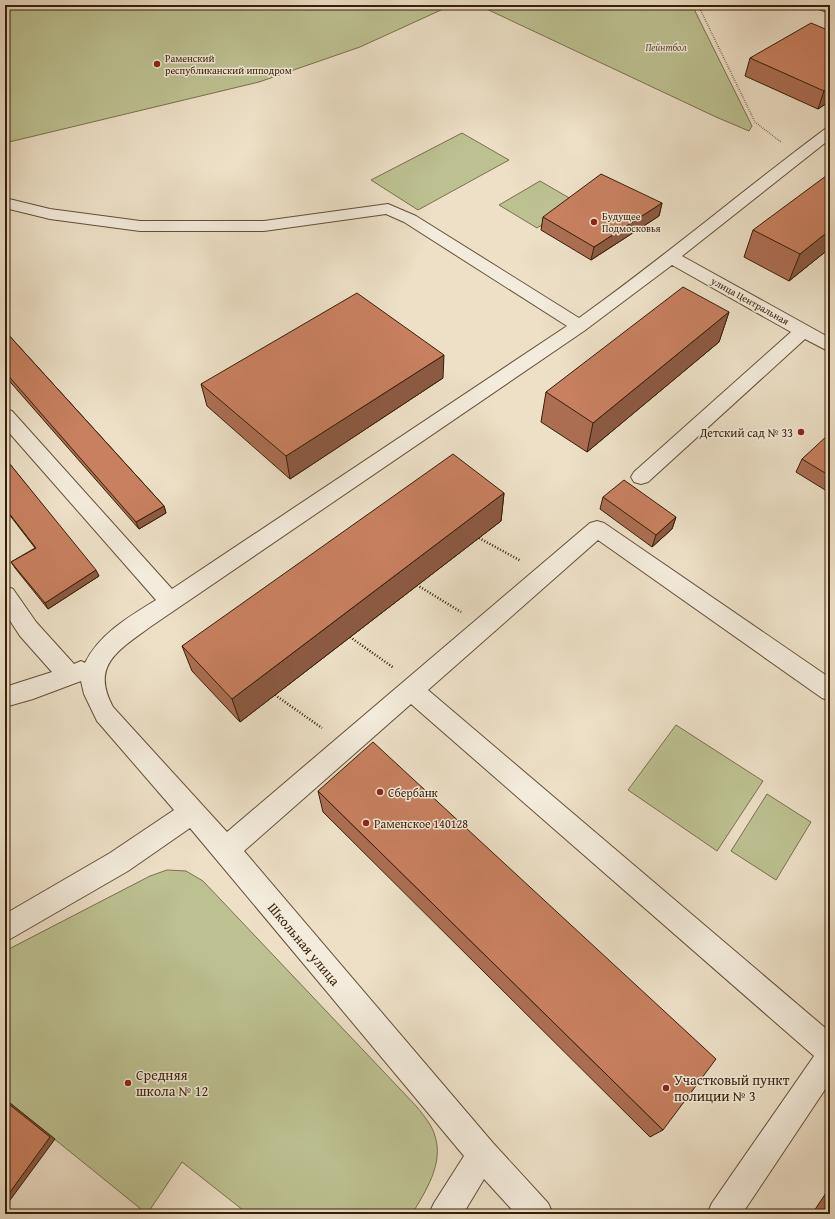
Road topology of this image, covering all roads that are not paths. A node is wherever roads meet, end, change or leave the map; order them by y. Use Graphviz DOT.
graph roads {
  1 [pos="820,5"];
  2 [pos="830,9"];
  3 [pos="830,132"];
  4 [pos="5,203"];
  5 [pos="671,257"];
  6 [pos="579,326"];
  7 [pos="804,331"];
  8 [pos="828,341"];
  9 [pos="5,416"];
  10 [pos="641,477"];
  11 [pos="5,595"];
  12 [pos="171,602"];
  13 [pos="96,665"];
  14 [pos="70,675"];
  15 [pos="411,690"];
  16 [pos="830,692"];
  17 [pos="5,697"];
  18 [pos="193,812"];
  19 [pos="226,850"];
  20 [pos="5,929"];
  21 [pos="830,1051"];
  22 [pos="830,1057"];
  23 [pos="482,1154"];
  24 [pos="445,1214"];
  25 [pos="537,1214"];
  26 [pos="723,1214"];
  1 -- 2 [label="street"];
  3 -- 5 [label="street"];
  4 -- 6 [label="street"];
  5 -- 6 [label="street"];
  5 -- 7 [label="street, улица Центральная"];
  6 -- 12 [label="street"];
  7 -- 8 [label="street, улица Центральная"];
  7 -- 10 [label="street"];
  9 -- 12 [label="street"];
  11 -- 14 [label="street"];
  12 -- 13 [label="street"];
  13 -- 14 [label="street"];
  13 -- 18 [label="street, Школьная улица"];
  14 -- 17 [label="street"];
  15 -- 16 [label="street"];
  15 -- 19 [label="street"];
  15 -- 21 [label="street"];
  18 -- 19 [label="street, Школьная улица"];
  18 -- 20 [label="street"];
  19 -- 23 [label="street, Школьная улица"];
  22 -- 26 [label="street"];
  23 -- 24 [label="street"];
  23 -- 25 [label="street, Школьная улица"];
}
